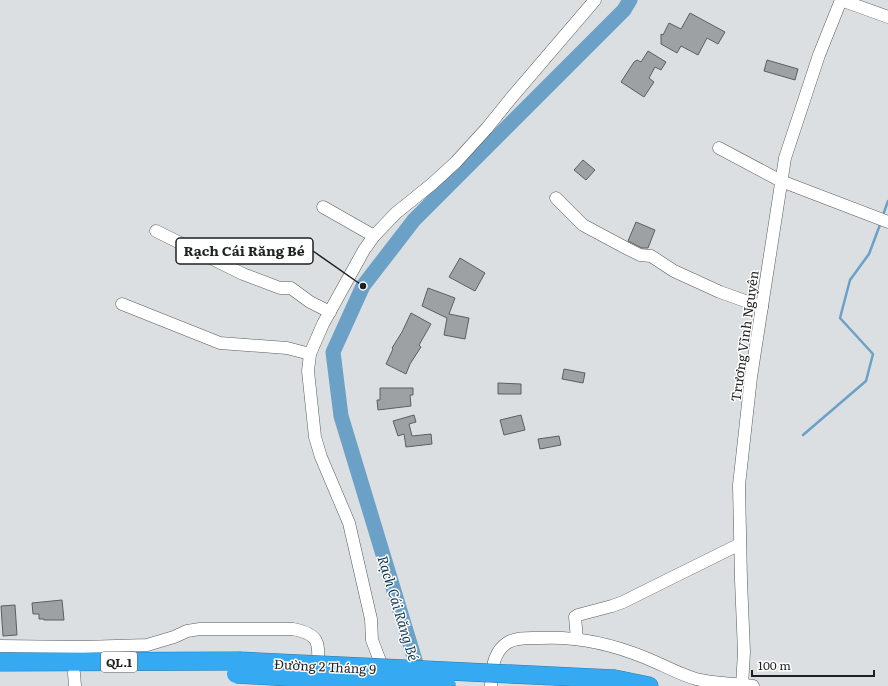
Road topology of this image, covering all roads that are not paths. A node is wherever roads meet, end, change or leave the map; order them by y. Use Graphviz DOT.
graph roads {
  1 [pos="595,0"];
  2 [pos="841,0"];
  3 [pos="888,17"];
  4 [pos="719,148"];
  5 [pos="781,181"];
  6 [pos="556,198"];
  7 [pos="323,207"];
  8 [pos="888,222"];
  9 [pos="156,231"];
  10 [pos="374,236"];
  11 [pos="122,304"];
  12 [pos="762,307"];
  13 [pos="330,312"];
  14 [pos="310,354"];
  15 [pos="740,544"];
  16 [pos="577,639"];
  17 [pos="0,646"];
  18 [pos="0,662"];
  19 [pos="237,668"];
  20 [pos="0,673"];
  21 [pos="74,679"];
  22 [pos="714,685"];
  23 [pos="317,686"];
  24 [pos="390,686"];
  25 [pos="447,686"];
  26 [pos="491,686"];
  27 [pos="649,686"];
  28 [pos="746,686"];
  1 -- 10 [label="street"];
  2 -- 3 [label="street"];
  2 -- 5 [label="street, Trương Vĩnh Nguyên"];
  4 -- 5 [label="street"];
  5 -- 8 [label="street"];
  5 -- 12 [label="street, Trương Vĩnh Nguyên"];
  6 -- 12 [label="street"];
  7 -- 10 [label="street"];
  9 -- 13 [label="street"];
  10 -- 13 [label="street"];
  11 -- 14 [label="street"];
  12 -- 15 [label="street, Trương Vĩnh Nguyên"];
  13 -- 14 [label="street"];
  14 -- 24 [label="street"];
  15 -- 16 [label="street"];
  15 -- 28 [label="street, Trương Vĩnh Nguyên"];
  16 -- 22 [label="street"];
  16 -- 26 [label="street"];
  17 -- 23 [label="street"];
  18 -- 19 [label="highway, Đường 2 Tháng 9 / QL.1"];
  19 -- 21 [label="highway, Đường 2 Tháng 9 / QL.1"];
  19 -- 25 [label="highway, Đường 2 Tháng 9 / QL.1, bridge"];
  19 -- 27 [label="highway, Đường 2 Tháng 9 / QL.1, bridge"];
  20 -- 21 [label="highway, Đường 2 Tháng 9 / QL.1"];
  22 -- 28 [label="street"];
}
